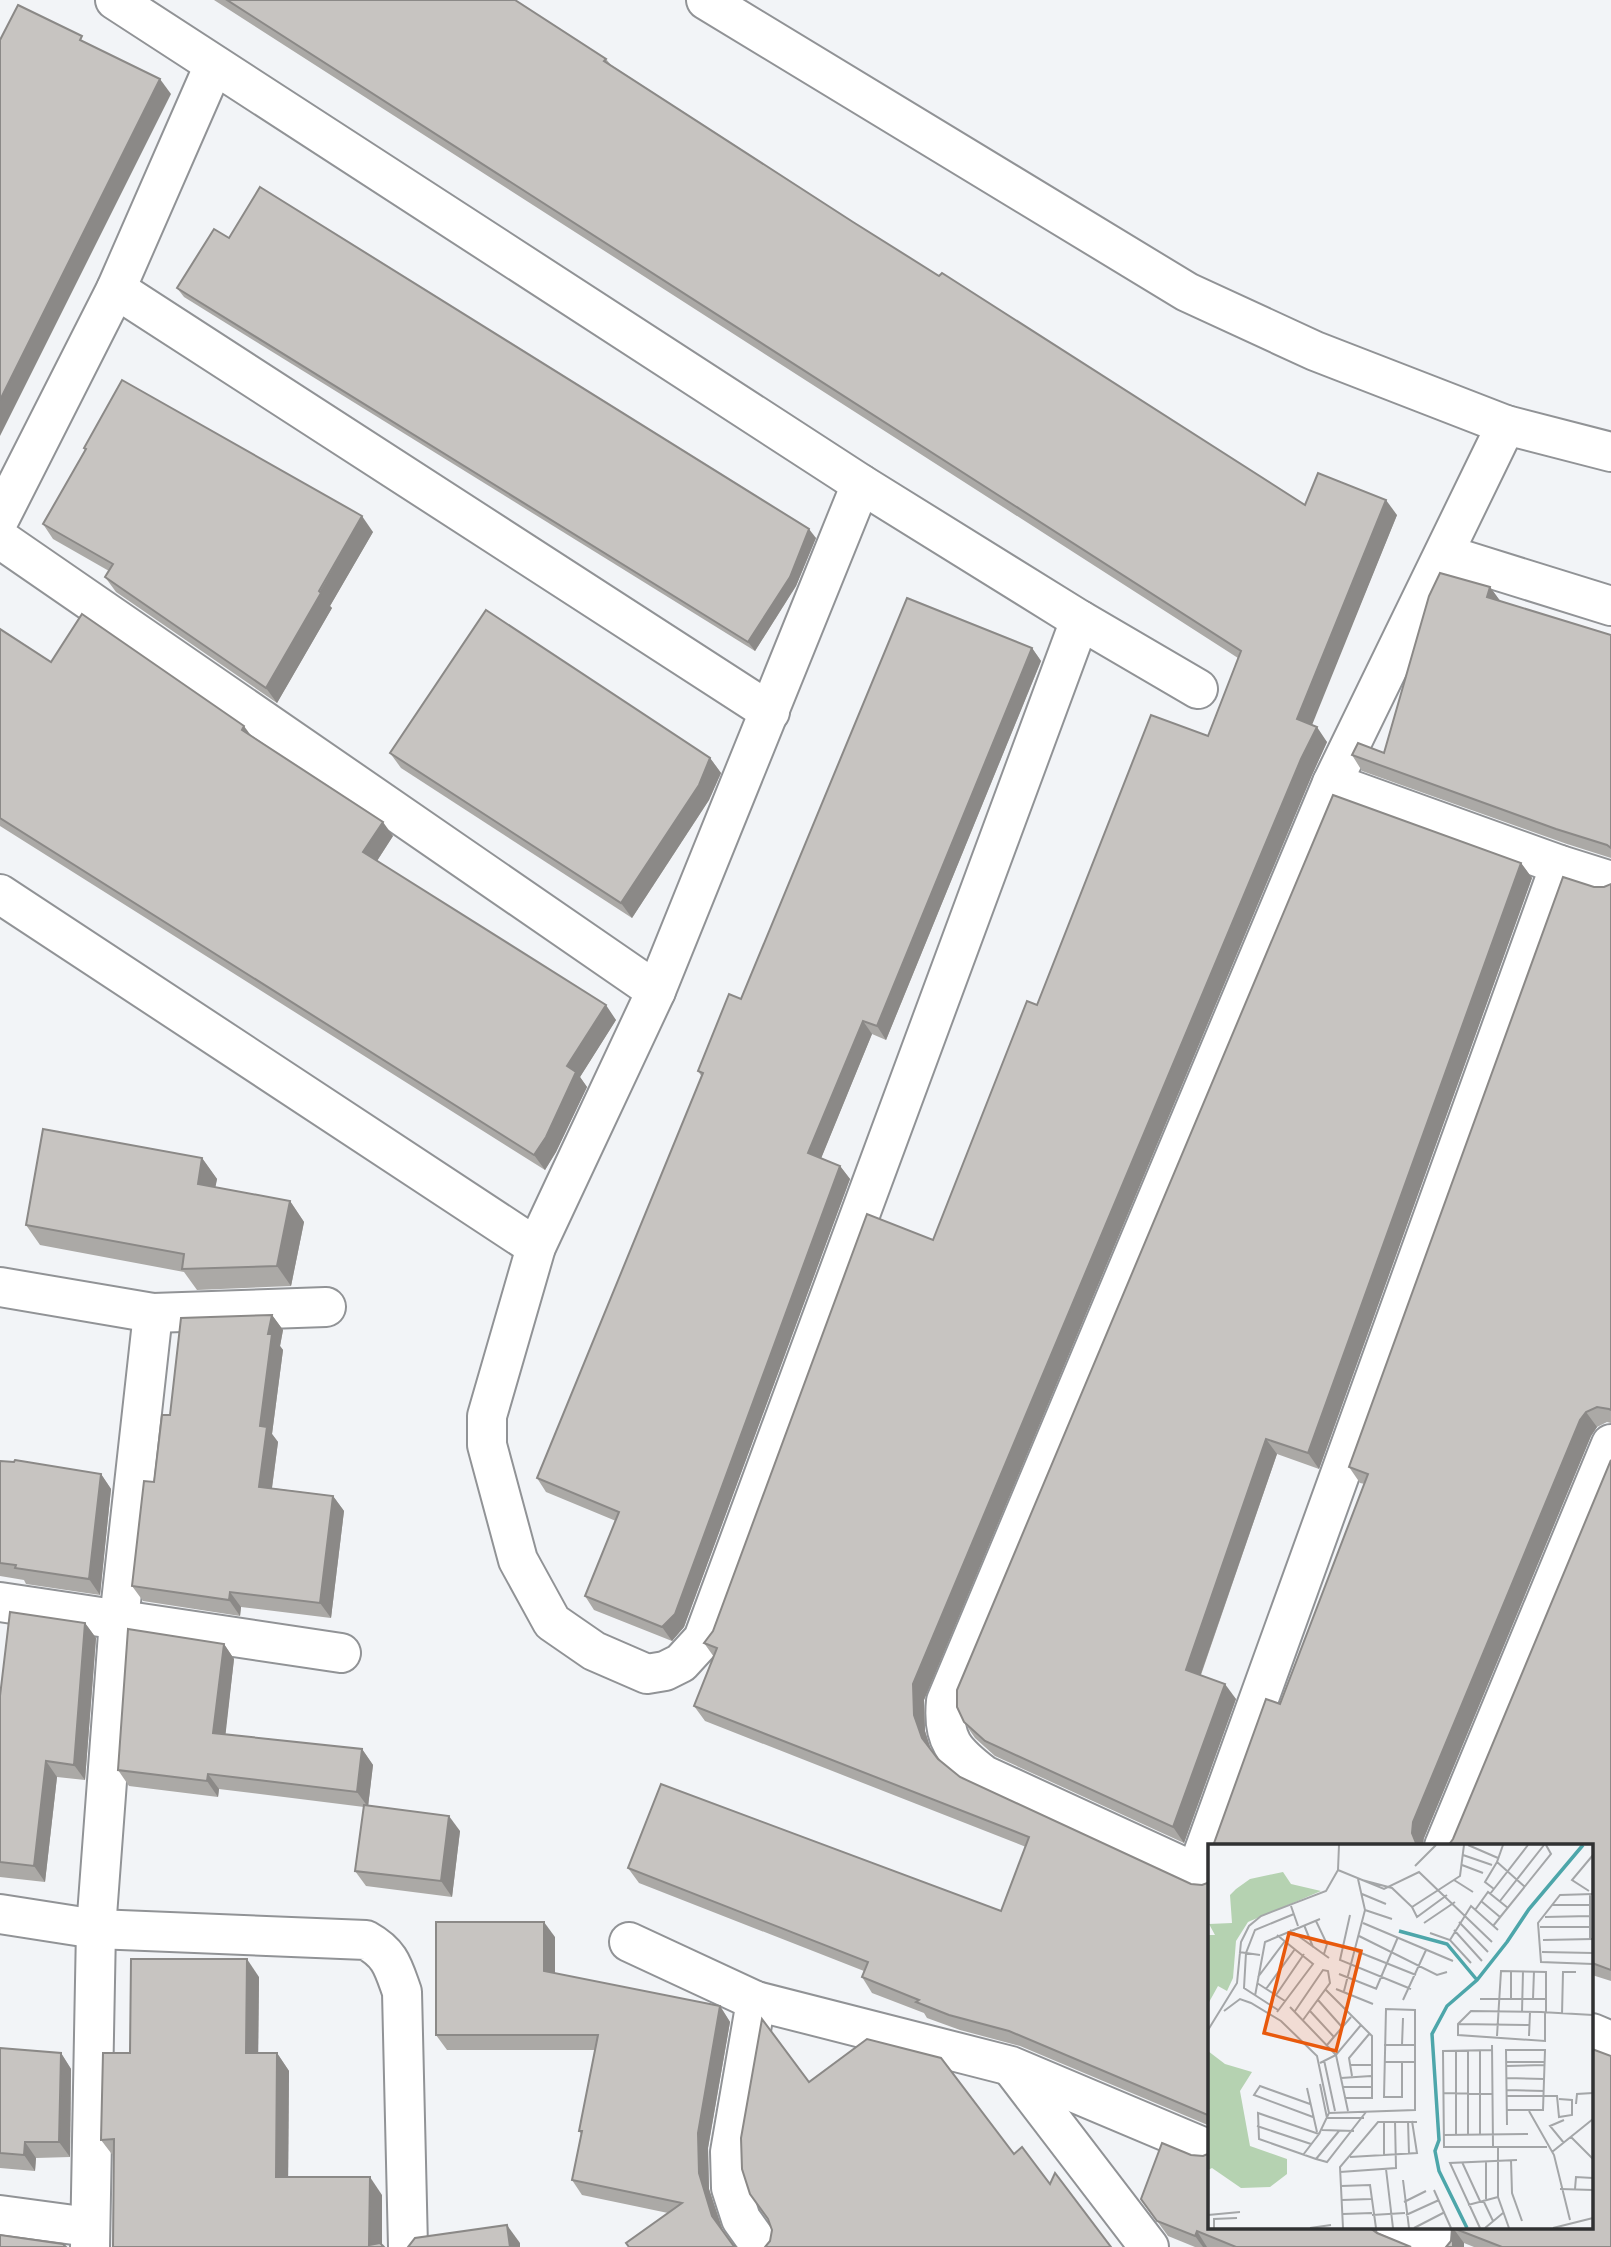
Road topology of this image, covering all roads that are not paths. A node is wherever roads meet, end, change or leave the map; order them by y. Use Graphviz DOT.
graph roads {
  1 [pos="115,0"];
  2 [pos="706,0"];
  3 [pos="214,65"];
  4 [pos="116,289"];
  5 [pos="1506,425"];
  6 [pos="1611,452"];
  7 [pos="861,484"];
  8 [pos="0,518"];
  9 [pos="0,539"];
  10 [pos="1444,554"];
  11 [pos="1611,606"];
  12 [pos="1080,620"];
  13 [pos="1198,689"];
  14 [pos="770,712"];
  15 [pos="1332,783"];
  16 [pos="1560,865"];
  17 [pos="1611,881"];
  18 [pos="0,894"];
  19 [pos="656,991"];
  20 [pos="536,1247"];
  21 [pos="0,1287"];
  22 [pos="326,1307"];
  23 [pos="153,1313"];
  24 [pos="1611,1444"];
  25 [pos="0,1602"];
  26 [pos="119,1620"];
  27 [pos="341,1653"];
  28 [pos="1214,1844"];
  29 [pos="1445,1844"];
  30 [pos="1203,1876"];
  31 [pos="0,1914"];
  32 [pos="96,1929"];
  33 [pos="629,1942"];
  34 [pos="756,2001"];
  35 [pos="1594,2034"];
  36 [pos="1611,2041"];
  37 [pos="1011,2066"];
  38 [pos="1208,2149"];
  39 [pos="0,2215"];
  40 [pos="1401,2230"];
  41 [pos="90,2237"];
  42 [pos="408,2247"];
  43 [pos="761,2247"];
  44 [pos="1149,2247"];
  45 [pos="1442,2247"];
  1 -- 3 [label="street"];
  2 -- 5 [label="street"];
  3 -- 4 [label="street"];
  3 -- 7 [label="street"];
  4 -- 8 [label="street"];
  4 -- 14 [label="street"];
  5 -- 6 [label="street"];
  5 -- 10 [label="street"];
  7 -- 12 [label="street"];
  7 -- 14 [label="street"];
  9 -- 19 [label="street"];
  10 -- 11 [label="street"];
  10 -- 15 [label="street"];
  12 -- 13 [label="street"];
  12 -- 20 [label="street"];
  14 -- 19 [label="street"];
  15 -- 16 [label="street"];
  15 -- 30 [label="street"];
  16 -- 17 [label="street"];
  16 -- 28 [label="street"];
  18 -- 20 [label="street"];
  19 -- 20 [label="street"];
  21 -- 23 [label="street"];
  22 -- 23 [label="street"];
  23 -- 26 [label="street"];
  24 -- 29 [label="street"];
  25 -- 26 [label="street"];
  26 -- 27 [label="street"];
  26 -- 32 [label="street"];
  31 -- 32 [label="street"];
  32 -- 41 [label="street"];
  32 -- 42 [label="street"];
  33 -- 34 [label="street"];
  34 -- 37 [label="street"];
  34 -- 43 [label="street"];
  35 -- 36 [label="street"];
  37 -- 38 [label="street"];
  37 -- 44 [label="street"];
  39 -- 41 [label="street"];
  40 -- 45 [label="street"];
}
